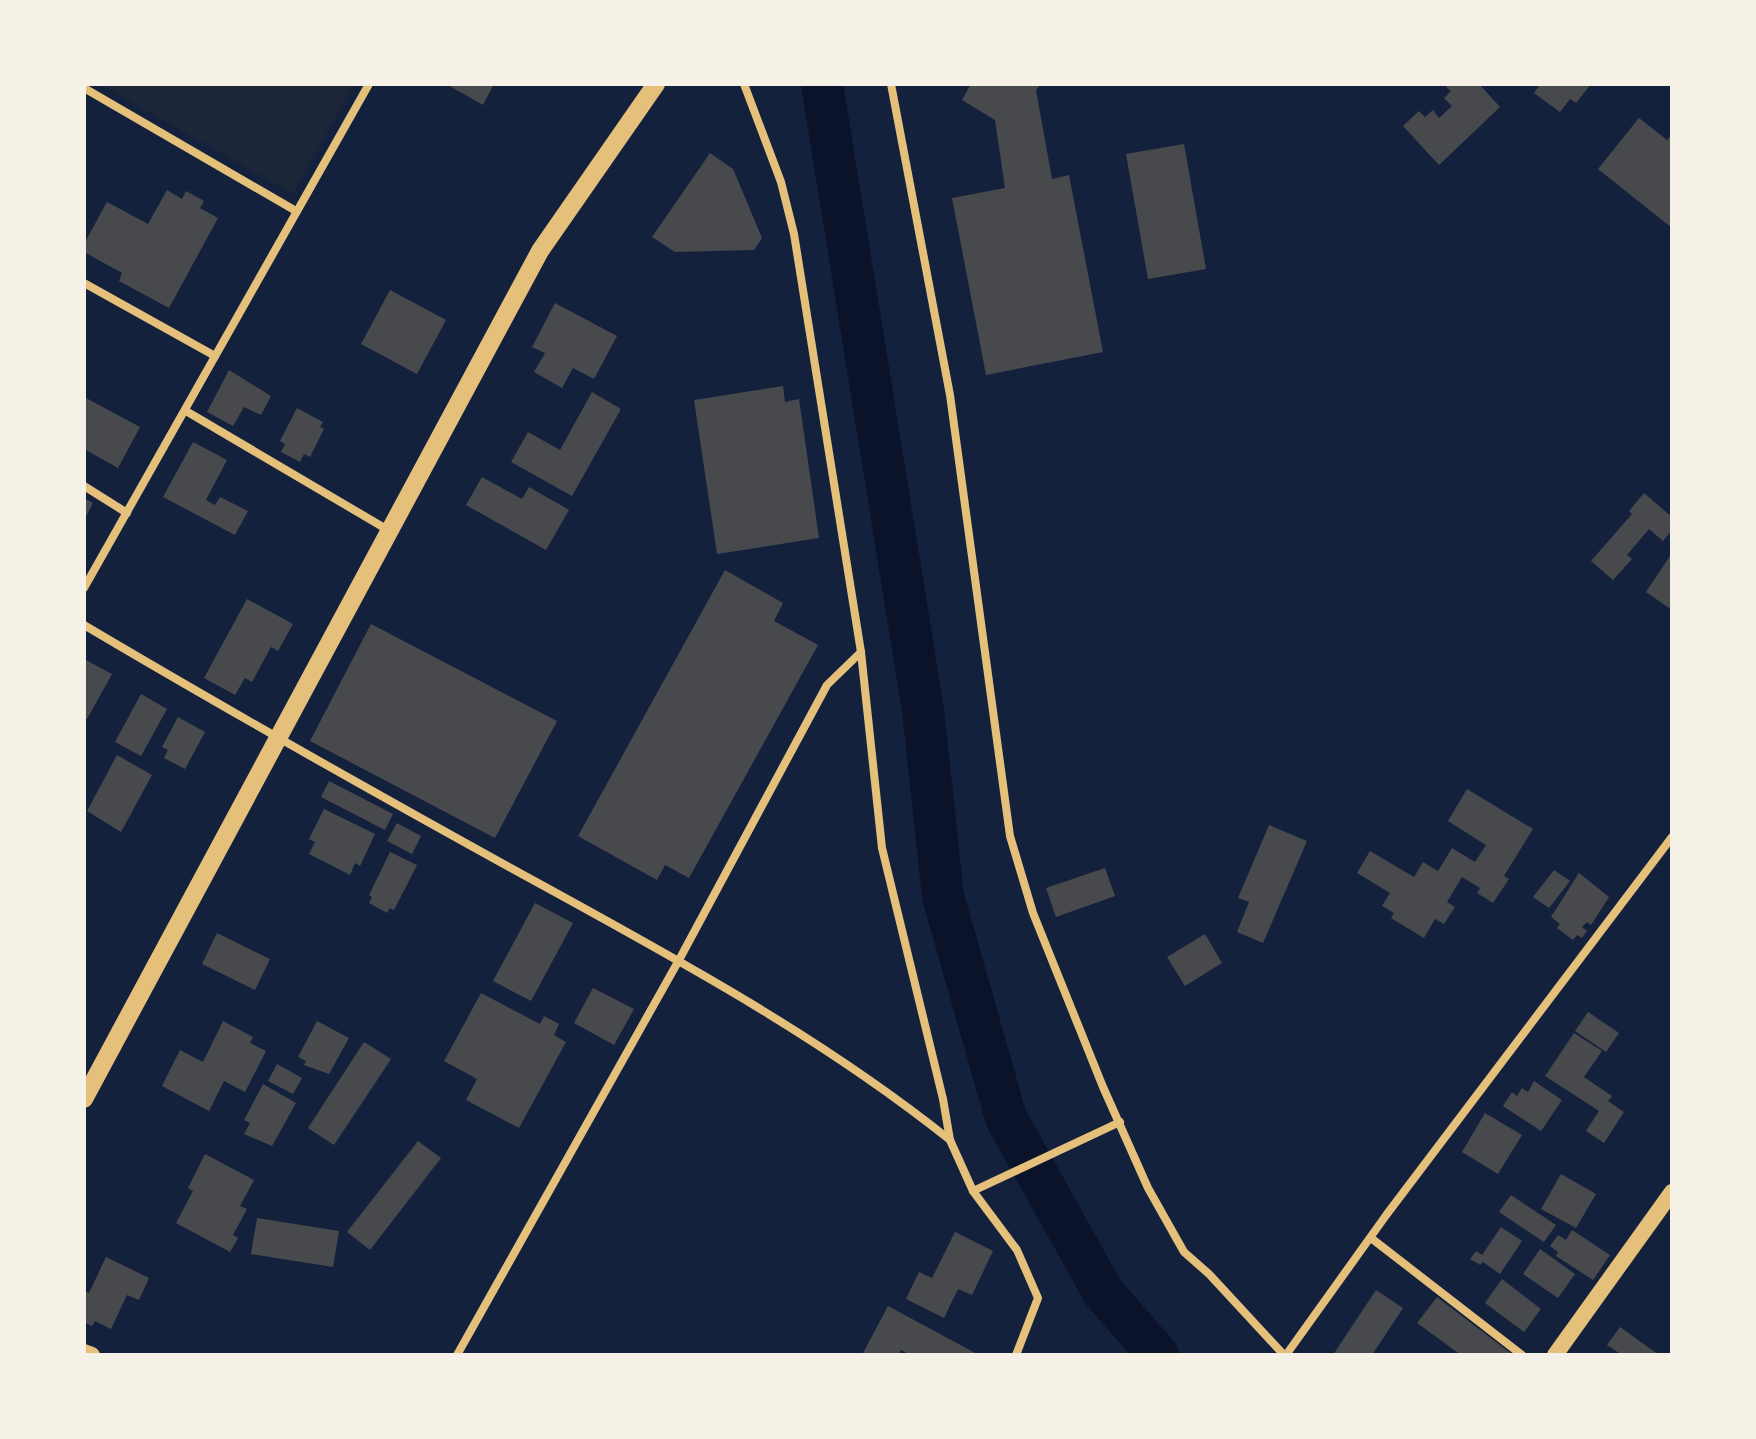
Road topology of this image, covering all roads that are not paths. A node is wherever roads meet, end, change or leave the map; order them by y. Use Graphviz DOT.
graph roads {
  1 [pos="369,84"];
  2 [pos="656,84"];
  3 [pos="744,84"];
  4 [pos="891,84"];
  5 [pos="84,88"];
  6 [pos="296,211"];
  7 [pos="84,283"];
  8 [pos="215,356"];
  9 [pos="186,411"];
  10 [pos="84,486"];
  11 [pos="127,513"];
  12 [pos="388,530"];
  13 [pos="84,588"];
  14 [pos="84,625"];
  15 [pos="861,652"];
  16 [pos="277,740"];
  17 [pos="1672,837"];
  18 [pos="679,960"];
  19 [pos="84,1099"];
  20 [pos="1120,1122"];
  21 [pos="950,1140"];
  22 [pos="973,1191"];
  23 [pos="1669,1202"];
  24 [pos="1371,1238"];
  25 [pos="84,1352"];
  26 [pos="92,1355"];
  27 [pos="457,1355"];
  28 [pos="1016,1355"];
  29 [pos="1285,1355"];
  30 [pos="1522,1355"];
  31 [pos="1555,1355"];
  1 -- 6 [label="street"];
  2 -- 12 [label="highway"];
  3 -- 15 [label="street"];
  4 -- 20 [label="street"];
  5 -- 6 [label="street"];
  6 -- 8 [label="street"];
  7 -- 8 [label="street"];
  8 -- 9 [label="street"];
  9 -- 11 [label="street"];
  9 -- 12 [label="street"];
  10 -- 11 [label="street"];
  11 -- 13 [label="street"];
  12 -- 16 [label="highway"];
  14 -- 16 [label="street"];
  15 -- 18 [label="street"];
  15 -- 21 [label="street"];
  16 -- 18 [label="street"];
  16 -- 19 [label="highway"];
  17 -- 24 [label="street"];
  18 -- 21 [label="street"];
  18 -- 27 [label="street"];
  20 -- 22 [label="street"];
  20 -- 29 [label="street"];
  21 -- 22 [label="street"];
  22 -- 28 [label="street"];
  23 -- 31 [label="main road"];
  24 -- 29 [label="street"];
  24 -- 30 [label="street"];
  25 -- 26 [label="main road"];
}
